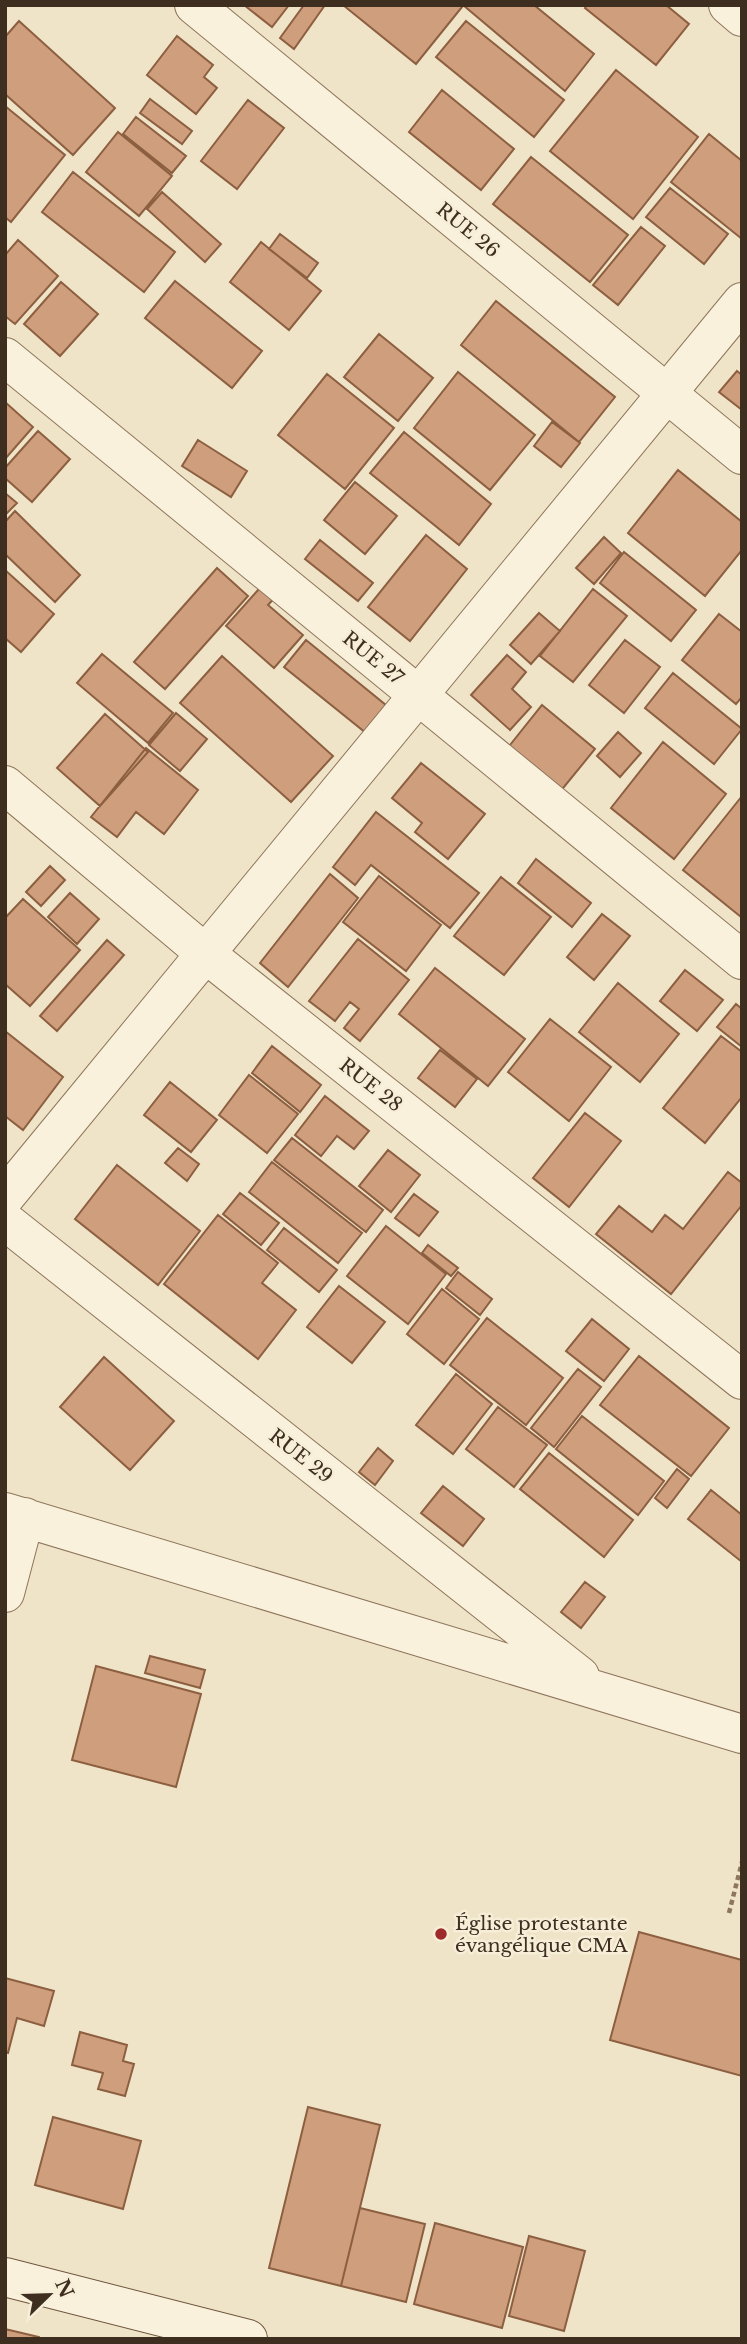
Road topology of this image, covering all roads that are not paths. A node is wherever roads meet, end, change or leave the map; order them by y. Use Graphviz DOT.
graph roads {
  1 [pos="194,5"];
  2 [pos="728,5"];
  3 [pos="742,17"];
  4 [pos="742,302"];
  5 [pos="5,357"];
  6 [pos="667,393"];
  7 [pos="742,455"];
  8 [pos="418,695"];
  9 [pos="5,785"];
  10 [pos="205,954"];
  11 [pos="742,960"];
  12 [pos="5,1197"];
  13 [pos="5,1221"];
  14 [pos="742,1380"];
  15 [pos="15,1515"];
  16 [pos="5,1593"];
  17 [pos="597,1690"];
  18 [pos="742,1734"];
  19 [pos="5,2277"];
  20 [pos="248,2339"];
  1 -- 6 [label="street, RUE 26"];
  2 -- 3 [label="street"];
  4 -- 6 [label="street"];
  5 -- 8 [label="street, RUE 27"];
  6 -- 7 [label="street, RUE 26"];
  6 -- 8 [label="street"];
  8 -- 10 [label="street"];
  8 -- 11 [label="street, RUE 27"];
  9 -- 10 [label="street, RUE 28"];
  10 -- 12 [label="street"];
  10 -- 14 [label="street, RUE 28"];
  13 -- 17 [label="street, RUE 29"];
  15 -- 16 [label="street"];
  15 -- 17 [label="street"];
  17 -- 18 [label="street"];
  19 -- 20 [label="street"];
}
